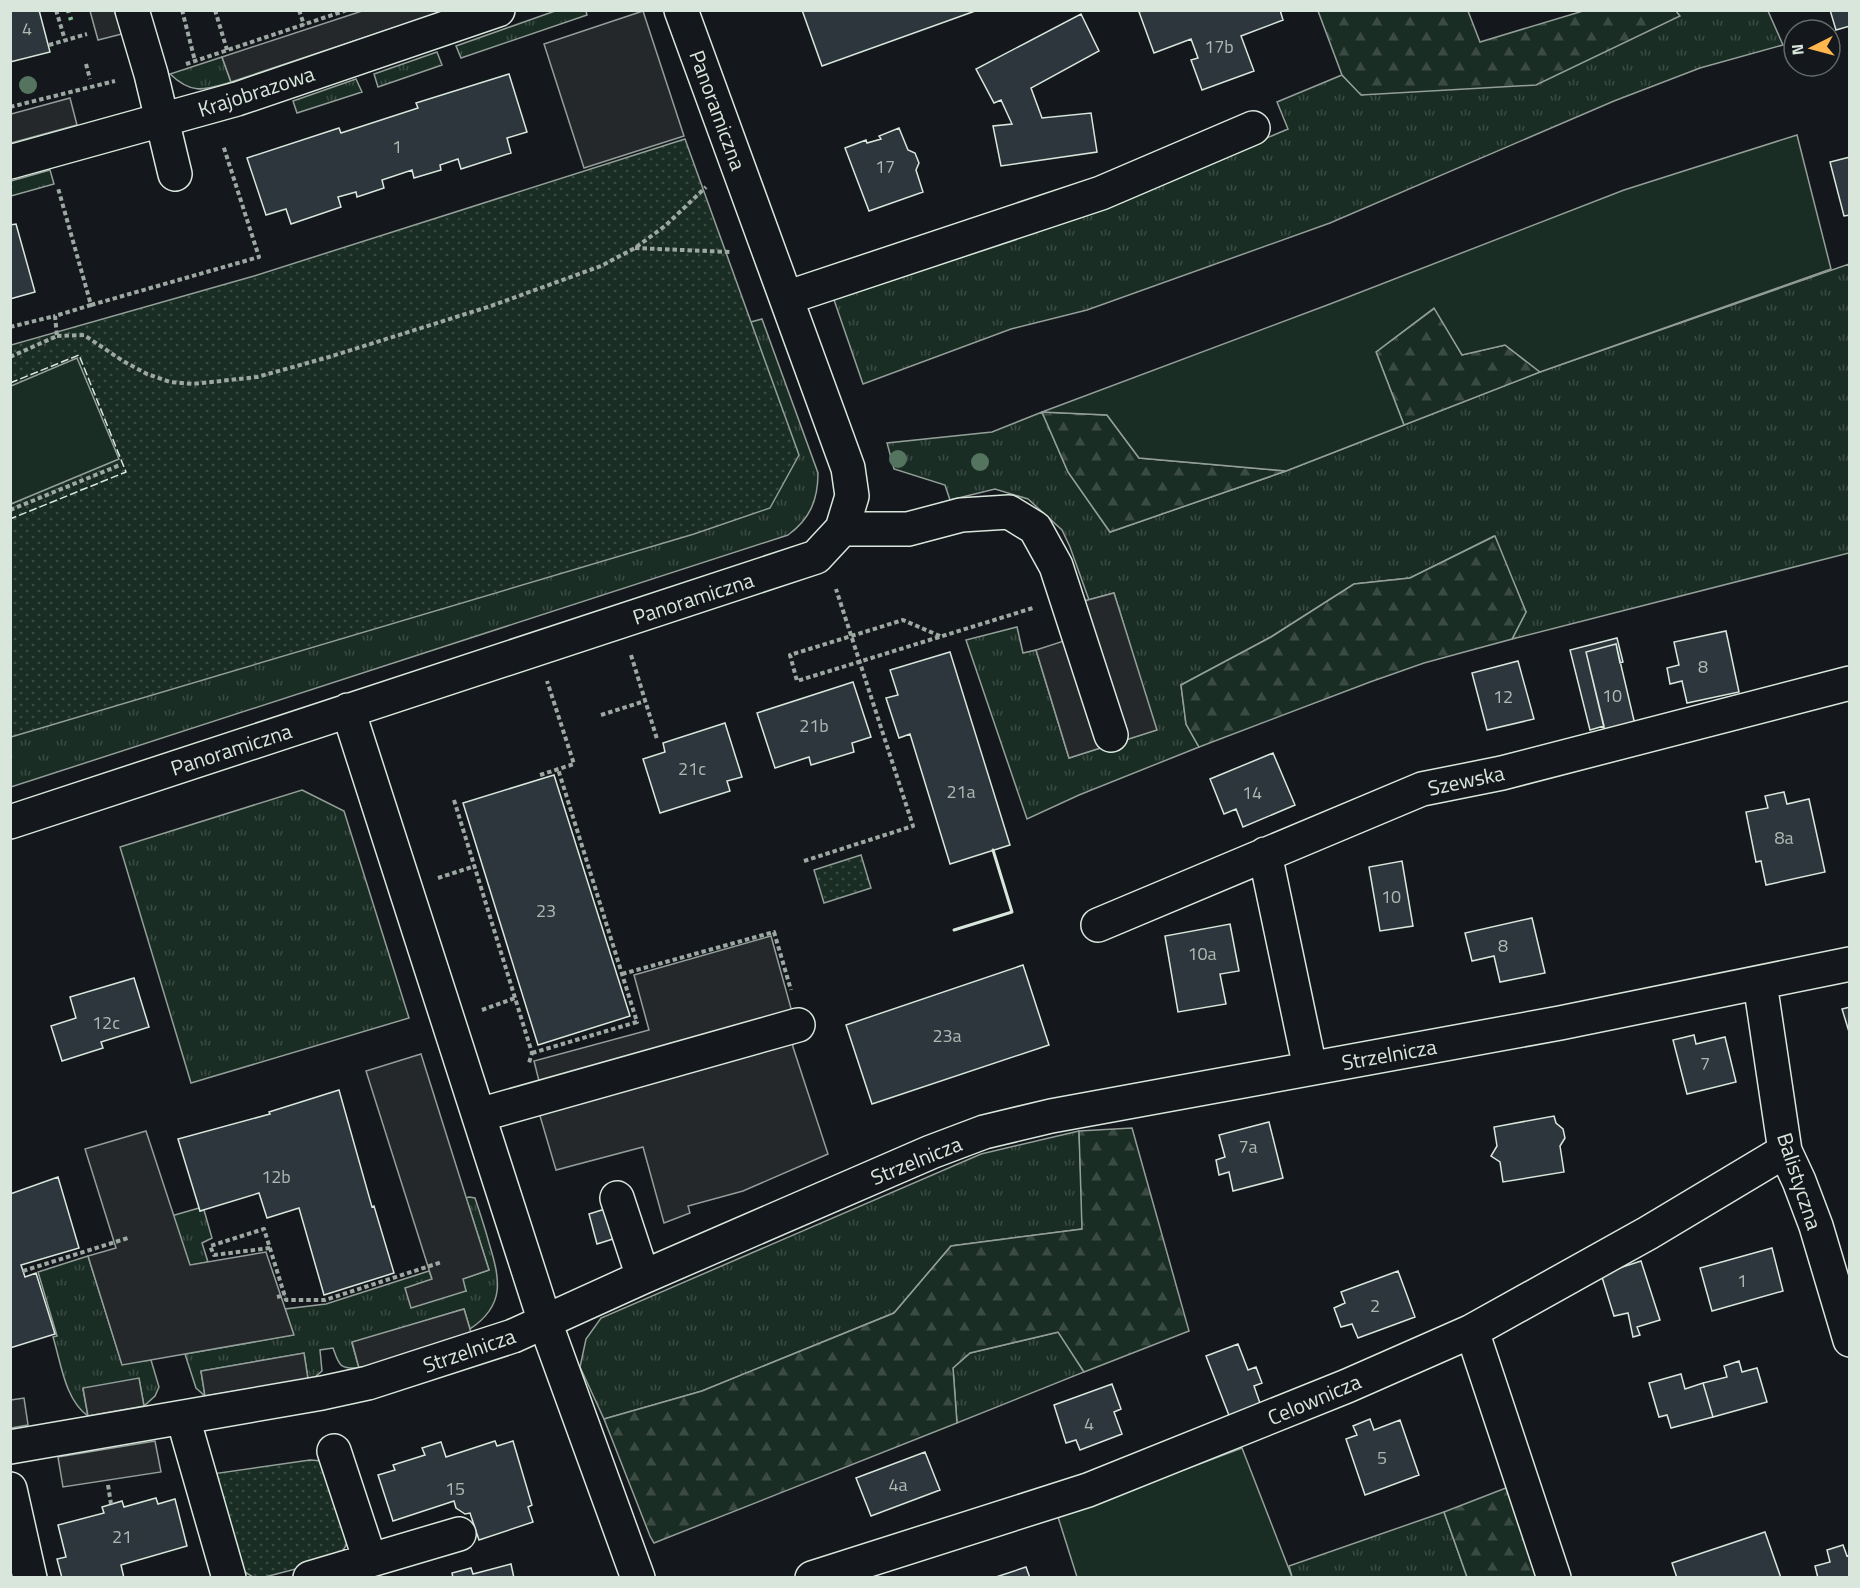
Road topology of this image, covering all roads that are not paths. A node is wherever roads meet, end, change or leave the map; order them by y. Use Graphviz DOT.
graph roads {
  1 [pos="132,10"];
  2 [pos="498,10"];
  3 [pos="681,10"];
  4 [pos="161,120"];
  5 [pos="1253,128"];
  6 [pos="10,162"];
  7 [pos="175,174"];
  8 [pos="786,298"];
  9 [pos="842,529"];
  10 [pos="1850,683"];
  11 [pos="348,710"];
  12 [pos="1110,735"];
  13 [pos="10,822"];
  14 [pos="1265,854"];
  15 [pos="1098,924"];
  16 [pos="1850,964"];
  17 [pos="1760,983"];
  18 [pos="796,1012"];
  19 [pos="1310,1068"];
  20 [pos="479,1115"];
  21 [pos="1785,1151"];
  22 [pos="617,1198"];
  23 [pos="1839,1273"];
  24 [pos="643,1276"];
  25 [pos="545,1322"];
  26 [pos="1472,1331"];
  27 [pos="1850,1340"];
  28 [pos="183,1418"];
  29 [pos="10,1447"];
  30 [pos="334,1451"];
  31 [pos="10,1489"];
  32 [pos="459,1534"];
  33 [pos="370,1560"];
  34 [pos="30,1578"];
  35 [pos="229,1578"];
  36 [pos="310,1578"];
  37 [pos="638,1578"];
  38 [pos="812,1578"];
  39 [pos="1554,1578"];
  1 -- 4 [label="street"];
  2 -- 4 [label="street, Krajobrazowa"];
  3 -- 8 [label="street, Panoramiczna"];
  4 -- 6 [label="street, Krajobrazowa"];
  4 -- 7 [label="street"];
  5 -- 8 [label="street"];
  8 -- 9 [label="street, Panoramiczna"];
  9 -- 11 [label="street, Panoramiczna"];
  9 -- 12 [label="street"];
  10 -- 14 [label="street, Szewska"];
  11 -- 13 [label="street, Panoramiczna"];
  11 -- 20 [label="street"];
  14 -- 15 [label="street, Szewska"];
  14 -- 19 [label="street"];
  16 -- 17 [label="street, Strzelnicza"];
  17 -- 19 [label="street, Strzelnicza"];
  17 -- 21 [label="street, Balistyczna"];
  18 -- 20 [label="street"];
  19 -- 24 [label="street, Strzelnicza"];
  20 -- 25 [label="street"];
  21 -- 23 [label="street, Balistyczna"];
  21 -- 26 [label="street, Celownicza"];
  22 -- 24 [label="street"];
  23 -- 27 [label="street, Balistyczna"];
  24 -- 25 [label="street, Strzelnicza"];
  25 -- 28 [label="street, Strzelnicza"];
  25 -- 37 [label="street"];
  26 -- 38 [label="street, Celownicza"];
  26 -- 39 [label="street"];
  28 -- 29 [label="street, Strzelnicza"];
  28 -- 35 [label="street"];
  30 -- 33 [label="street"];
  31 -- 34 [label="street"];
  32 -- 33 [label="street"];
  33 -- 36 [label="street"];
}
